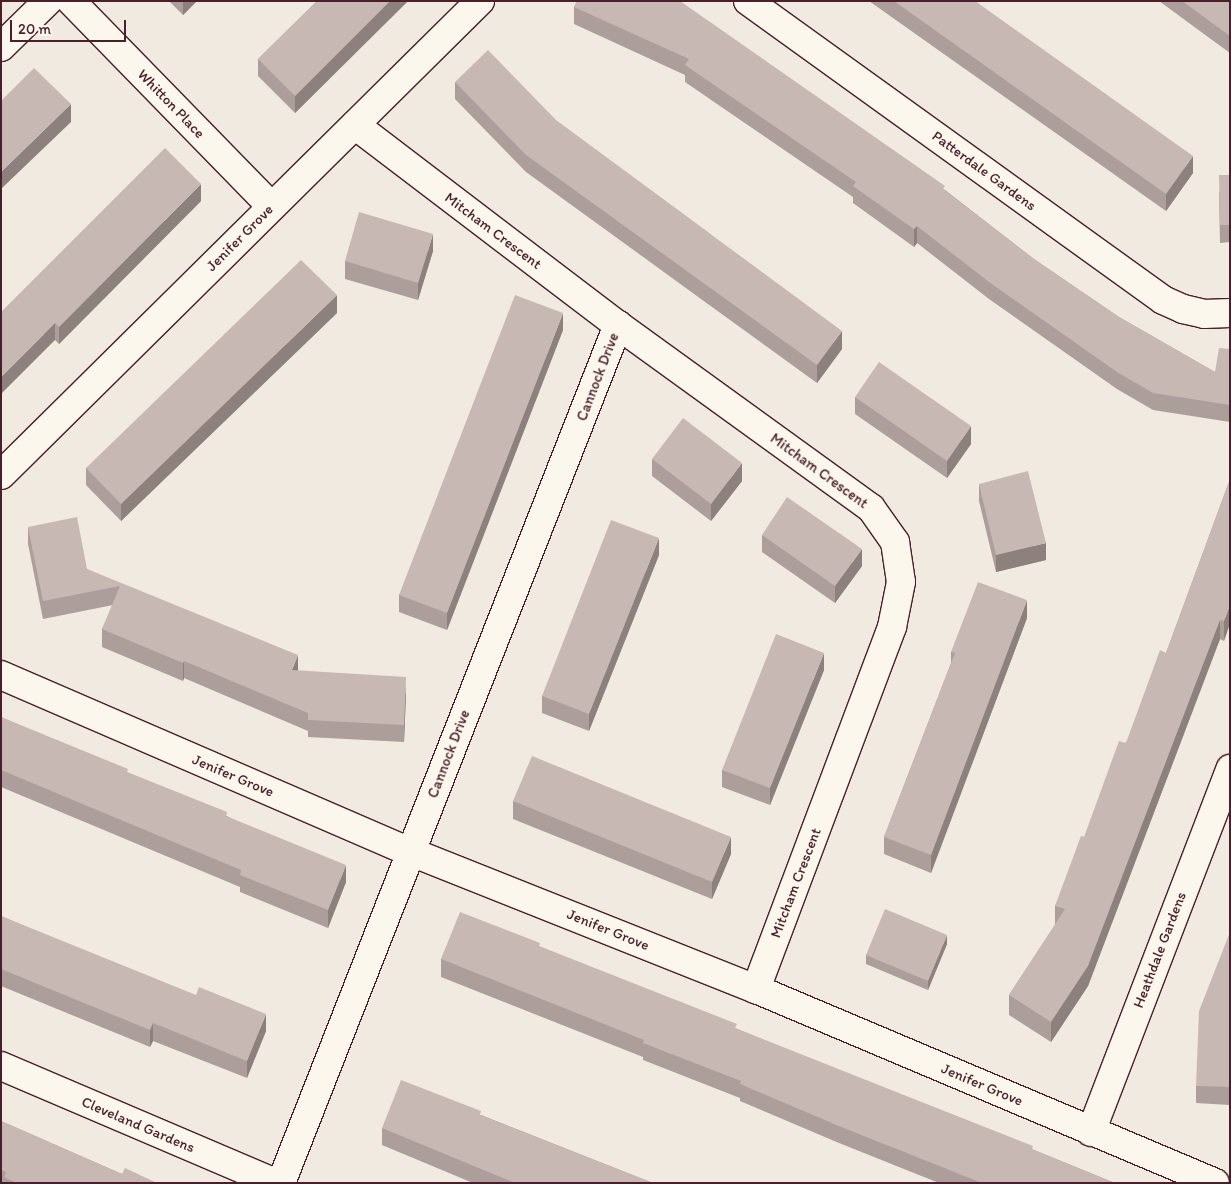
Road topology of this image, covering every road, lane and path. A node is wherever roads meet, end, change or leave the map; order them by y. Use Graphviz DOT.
graph roads {
  1 [pos="48,1"];
  2 [pos="72,1"];
  3 [pos="480,1"];
  4 [pos="748,1"];
  5 [pos="1,47"];
  6 [pos="355,125"];
  7 [pos="271,206"];
  8 [pos="1230,313"];
  9 [pos="618,325"];
  10 [pos="1,475"];
  11 [pos="1,675"];
  12 [pos="1230,769"];
  13 [pos="411,852"];
  14 [pos="756,989"];
  15 [pos="1,1066"];
  16 [pos="1091,1132"];
  17 [pos="275,1183"];
  18 [pos="280,1183"];
  19 [pos="1215,1183"];
  1 -- 5 [label="street"];
  2 -- 7 [label="street, Whitton Place"];
  3 -- 6 [label="street, Jenifer Grove"];
  4 -- 8 [label="street, Patterdale Gardens"];
  6 -- 7 [label="street, Jenifer Grove"];
  6 -- 9 [label="street, Mitcham Crescent"];
  7 -- 10 [label="street, Jenifer Grove"];
  9 -- 13 [label="street, Cannock Drive"];
  9 -- 14 [label="street, Mitcham Crescent"];
  11 -- 13 [label="street, Jenifer Grove"];
  12 -- 16 [label="street, Heathdale Gardens"];
  13 -- 14 [label="street, Jenifer Grove"];
  13 -- 18 [label="street, Cannock Drive"];
  14 -- 16 [label="street, Jenifer Grove"];
  15 -- 17 [label="street, Cleveland Gardens"];
  16 -- 19 [label="street, Jenifer Grove"];
}
